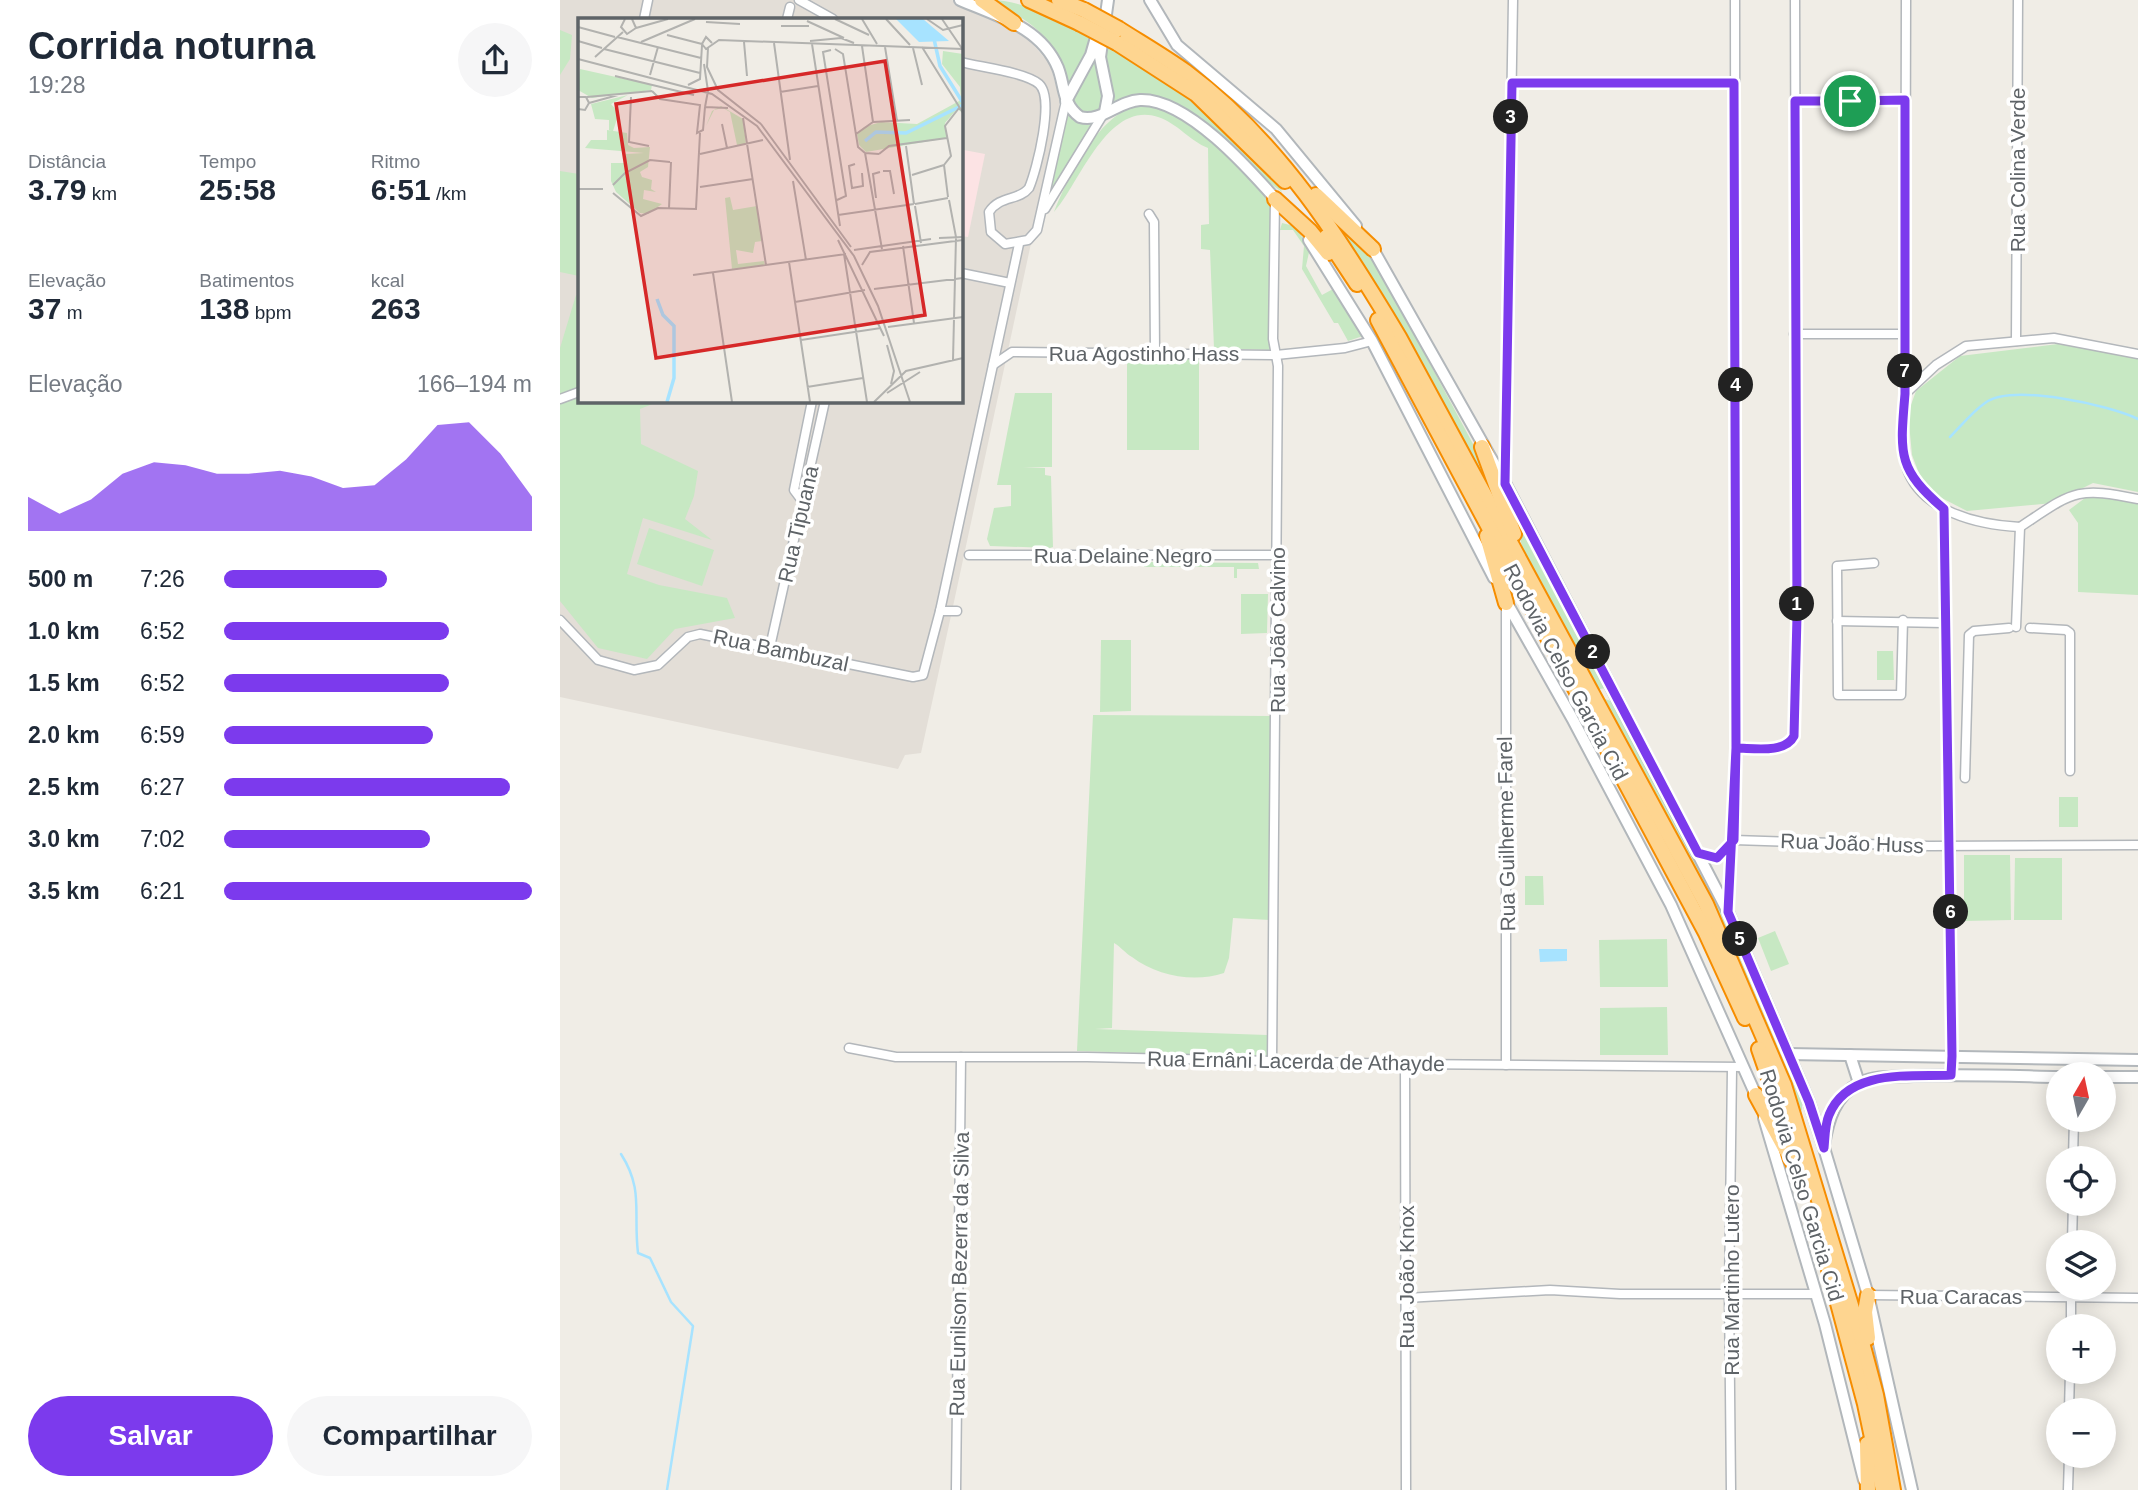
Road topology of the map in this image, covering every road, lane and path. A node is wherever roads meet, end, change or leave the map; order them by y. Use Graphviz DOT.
graph roads {
  1 [pos="648,0"];
  2 [pos="799,0"];
  3 [pos="960,0"];
  4 [pos="982,0"];
  5 [pos="1029,0"];
  6 [pos="1059,0"];
  7 [pos="1101,0"];
  8 [pos="1108,0"];
  9 [pos="1150,0"];
  10 [pos="1513,0"];
  11 [pos="1735,0"];
  12 [pos="1795,0"];
  13 [pos="1906,0"];
  14 [pos="2018,0"];
  15 [pos="790,7"];
  16 [pos="1082,17"];
  17 [pos="644,18"];
  18 [pos="787,18"];
  19 [pos="831,18"];
  20 [pos="1014,23"];
  21 [pos="1118,36"];
  22 [pos="962,65"];
  23 [pos="1512,83"];
  24 [pos="1734,83"];
  25 [pos="1066,100"];
  26 [pos="1905,100"];
  27 [pos="1795,101"];
  28 [pos="1105,111"];
  29 [pos="1273,154"];
  30 [pos="1275,199"];
  31 [pos="1041,214"];
  32 [pos="1149,214"];
  33 [pos="1019,244"];
  34 [pos="1373,249"];
  35 [pos="962,273"];
  36 [pos="1010,283"];
  37 [pos="1370,304"];
  38 [pos="1794,334"];
  39 [pos="1905,334"];
  40 [pos="1372,341"];
  41 [pos="2016,341"];
  42 [pos="1155,352"];
  43 [pos="2138,354"];
  44 [pos="1276,355"];
  45 [pos="993,365"];
  46 [pos="578,392"];
  47 [pos="1905,394"];
  48 [pos="560,399"];
  49 [pos="812,402"];
  50 [pos="825,402"];
  51 [pos="1482,447"];
  52 [pos="1505,484"];
  53 [pos="2138,499"];
  54 [pos="803,502"];
  55 [pos="1478,508"];
  56 [pos="1944,509"];
  57 [pos="2020,527"];
  58 [pos="969,555"];
  59 [pos="1278,555"];
  60 [pos="1874,563"];
  61 [pos="1523,566"];
  62 [pos="1506,603"];
  63 [pos="940,611"];
  64 [pos="957,611"];
  65 [pos="560,620"];
  66 [pos="1903,620"];
  67 [pos="1837,621"];
  68 [pos="1944,623"];
  69 [pos="2012,627"];
  70 [pos="771,647"];
  71 [pos="1736,748"];
  72 [pos="2070,771"];
  73 [pos="1965,778"];
  74 [pos="1734,840"];
  75 [pos="1950,845"];
  76 [pos="2138,845"];
  77 [pos="1698,853"];
  78 [pos="1728,912"];
  79 [pos="849,1048"];
  80 [pos="1788,1054"];
  81 [pos="1850,1055"];
  82 [pos="1952,1056"];
  83 [pos="961,1057"];
  84 [pos="2138,1060"];
  85 [pos="1272,1061"];
  86 [pos="1405,1065"];
  87 [pos="1506,1065"];
  88 [pos="1737,1068"];
  89 [pos="1951,1075"];
  90 [pos="2046,1077"];
  91 [pos="2116,1077"];
  92 [pos="2138,1077"];
  93 [pos="1859,1083"];
  94 [pos="1756,1095"];
  95 [pos="1824,1148"];
  96 [pos="1808,1190"];
  97 [pos="2046,1292"];
  98 [pos="1729,1293"];
  99 [pos="1816,1294"];
  100 [pos="1868,1295"];
  101 [pos="2116,1296"];
  102 [pos="1406,1298"];
  103 [pos="2138,1298"];
  104 [pos="1870,1400"];
  105 [pos="2069,1468"];
  106 [pos="956,1490"];
  107 [pos="1406,1490"];
  108 [pos="1731,1490"];
  109 [pos="1867,1490"];
  110 [pos="1882,1490"];
  111 [pos="1893,1490"];
  112 [pos="1912,1490"];
  113 [pos="2068,1490"];
  1 -- 17 [label="street"];
  2 -- 19 [label="street"];
  3 -- 20 [label="street"];
  4 -- 20 [label="highway"];
  5 -- 16 [label="highway, Rodovia Celso Garcia Cid"];
  6 -- 16 [label="highway, Rodovia Celso Garcia Cid"];
  7 -- 25 [label="street"];
  8 -- 28 [label="street"];
  9 -- 34 [label="street, Rodovia Celso Garcia Cid"];
  10 -- 23 [label="street"];
  11 -- 24 [label="street"];
  12 -- 27 [label="street"];
  13 -- 26 [label="street"];
  14 -- 41 [label="street, Rua Colina Verde"];
  15 -- 18 [label="street"];
  16 -- 21 [label="highway, Rodovia Celso Garcia Cid, bridge"];
  20 -- 25 [label="street"];
  21 -- 29 [label="highway, Rodovia Celso Garcia Cid"];
  21 -- 37 [label="highway, Rodovia Celso Garcia Cid"];
  22 -- 33 [label="street"];
  23 -- 24 [label="street"];
  23 -- 52 [label="street"];
  24 -- 71 [label="street"];
  25 -- 28 [label="street, Rodovia Celso Garcia Cid"];
  25 -- 31 [label="street"];
  26 -- 27 [label="street"];
  26 -- 39 [label="street"];
  27 -- 38 [label="street"];
  28 -- 30 [label="street, Rodovia Celso Garcia Cid"];
  28 -- 31 [label="street"];
  29 -- 34 [label="highway"];
  29 -- 61 [label="highway, Rodovia Celso Garcia Cid"];
  30 -- 37 [label="highway"];
  30 -- 40 [label="street, Rodovia Celso Garcia Cid"];
  30 -- 44 [label="street, Rua João Calvino"];
  31 -- 33 [label="street"];
  32 -- 42 [label="street"];
  33 -- 36 [label="street, Rua Bambuzal"];
  34 -- 51 [label="street, Rodovia Celso Garcia Cid"];
  35 -- 36 [label="street"];
  36 -- 45 [label="street, Rua Bambuzal"];
  37 -- 55 [label="highway, Rodovia Celso Garcia Cid"];
  38 -- 39 [label="street"];
  38 -- 71 [label="street"];
  39 -- 47 [label="street"];
  40 -- 44 [label="street, Rua Agostinho Hass"];
  40 -- 62 [label="street, Rodovia Celso Garcia Cid"];
  41 -- 43 [label="street"];
  41 -- 47 [label="street"];
  42 -- 44 [label="street, Rua Agostinho Hass"];
  42 -- 45 [label="street, Rua Agostinho Hass"];
  44 -- 59 [label="street, Rua João Calvino"];
  45 -- 63 [label="street, Rua Bambuzal"];
  46 -- 48 [label="street"];
  47 -- 56 [label="street"];
  49 -- 54 [label="street"];
  50 -- 54 [label="street, Rua Tipuana"];
  51 -- 52 [label="street, Rodovia Celso Garcia Cid"];
  51 -- 61 [label="highway"];
  52 -- 77 [label="street, Rodovia Celso Garcia Cid"];
  53 -- 57 [label="street"];
  54 -- 70 [label="street, Rua Tipuana"];
  55 -- 62 [label="highway"];
  55 -- 96 [label="highway, Rodovia Celso Garcia Cid"];
  56 -- 57 [label="street"];
  56 -- 68 [label="street"];
  57 -- 69 [label="street"];
  58 -- 59 [label="street, Rua Delaine Negro"];
  59 -- 85 [label="street, Rua João Calvino"];
  60 -- 67 [label="street"];
  61 -- 104 [label="highway, Rodovia Celso Garcia Cid"];
  62 -- 87 [label="street, Rua Guilherme Farel"];
  62 -- 88 [label="street, Rodovia Celso Garcia Cid"];
  63 -- 64 [label="street"];
  63 -- 70 [label="street, Rua Bambuzal"];
  65 -- 70 [label="street, Rua Bambuzal"];
  66 -- 67 [label="street"];
  66 -- 67 [label="street"];
  66 -- 68 [label="street"];
  68 -- 75 [label="street"];
  69 -- 72 [label="street"];
  69 -- 73 [label="street"];
  71 -- 74 [label="street"];
  74 -- 75 [label="street, Rua João Huss"];
  74 -- 77 [label="street"];
  74 -- 78 [label="street"];
  75 -- 76 [label="street, Rua João Huss"];
  75 -- 82 [label="street"];
  77 -- 78 [label="street, Rodovia Celso Garcia Cid"];
  78 -- 80 [label="street, Rodovia Celso Garcia Cid"];
  79 -- 83 [label="street, Rua Ernâni Lacerda de Athayde"];
  80 -- 81 [label="street"];
  80 -- 95 [label="street, Rodovia Celso Garcia Cid"];
  81 -- 82 [label="street"];
  81 -- 93 [label="street"];
  82 -- 84 [label="street"];
  82 -- 89 [label="street"];
  83 -- 85 [label="street, Rua Ernâni Lacerda de Athayde"];
  83 -- 106 [label="street, Rua Eunilson Bezerra da Silva"];
  85 -- 86 [label="street, Rua Ernâni Lacerda de Athayde"];
  86 -- 87 [label="street, Rua Ernâni Lacerda de Athayde"];
  86 -- 102 [label="street, Rua João Knox"];
  87 -- 88 [label="street, Rua Ernâni Lacerda de Athayde"];
  88 -- 94 [label="street, Rodovia Celso Garcia Cid"];
  88 -- 98 [label="street, Rua Martinho Lutero"];
  89 -- 90 [label="street"];
  89 -- 93 [label="street"];
  91 -- 92 [label="street"];
  93 -- 95 [label="street"];
  94 -- 96 [label="highway"];
  94 -- 99 [label="street, Rodovia Celso Garcia Cid"];
  95 -- 100 [label="street, Rodovia Celso Garcia Cid"];
  96 -- 104 [label="highway, Rodovia Celso Garcia Cid"];
  97 -- 100 [label="street, Rua Caracas"];
  98 -- 99 [label="street"];
  98 -- 102 [label="street"];
  98 -- 108 [label="street, Rua Martinho Lutero"];
  99 -- 109 [label="street, Rodovia Celso Garcia Cid"];
  100 -- 104 [label="highway"];
  100 -- 112 [label="street, Rodovia Celso Garcia Cid"];
  101 -- 103 [label="street, Rua Caracas"];
  102 -- 107 [label="street, Rua João Knox"];
  104 -- 109 [label="highway"];
  104 -- 110 [label="highway, Rodovia Celso Garcia Cid"];
  104 -- 111 [label="highway, Rodovia Celso Garcia Cid"];
  105 -- 113 [label="street"];
}
